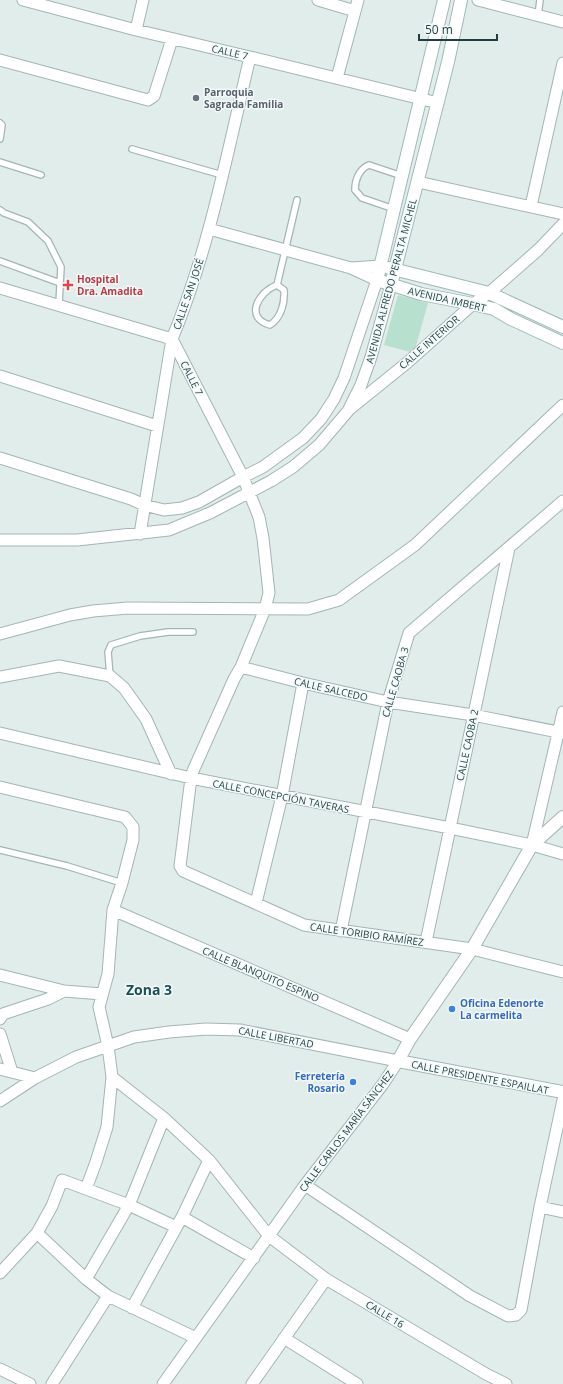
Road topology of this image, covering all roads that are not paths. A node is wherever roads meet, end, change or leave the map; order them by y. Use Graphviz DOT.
graph roads {
  1 [pos="23,0"];
  2 [pos="143,0"];
  3 [pos="318,0"];
  4 [pos="444,0"];
  5 [pos="461,0"];
  6 [pos="478,0"];
  7 [pos="540,0"];
  8 [pos="60,4"];
  9 [pos="356,5"];
  10 [pos="538,16"];
  11 [pos="563,22"];
  12 [pos="136,30"];
  13 [pos="172,39"];
  14 [pos="250,57"];
  15 [pos="0,60"];
  16 [pos="563,63"];
  17 [pos="337,78"];
  18 [pos="420,99"];
  19 [pos="438,103"];
  20 [pos="0,123"];
  21 [pos="0,139"];
  22 [pos="132,149"];
  23 [pos="0,162"];
  24 [pos="40,175"];
  25 [pos="222,175"];
  26 [pos="402,176"];
  27 [pos="418,182"];
  28 [pos="297,200"];
  29 [pos="531,206"];
  30 [pos="394,209"];
  31 [pos="0,210"];
  32 [pos="563,214"];
  33 [pos="563,224"];
  34 [pos="209,229"];
  35 [pos="286,251"];
  36 [pos="0,261"];
  37 [pos="380,266"];
  38 [pos="351,268"];
  39 [pos="395,270"];
  40 [pos="377,280"];
  41 [pos="60,283"];
  42 [pos="277,285"];
  43 [pos="391,285"];
  44 [pos="0,288"];
  45 [pos="489,293"];
  46 [pos="59,304"];
  47 [pos="473,304"];
  48 [pos="563,327"];
  49 [pos="172,338"];
  50 [pos="563,343"];
  51 [pos="0,376"];
  52 [pos="563,404"];
  53 [pos="348,411"];
  54 [pos="157,426"];
  55 [pos="0,458"];
  56 [pos="242,477"];
  57 [pos="249,492"];
  58 [pos="563,501"];
  59 [pos="144,505"];
  60 [pos="140,534"];
  61 [pos="0,540"];
  62 [pos="509,548"];
  63 [pos="265,609"];
  64 [pos="193,632"];
  65 [pos="0,634"];
  66 [pos="241,667"];
  67 [pos="110,676"];
  68 [pos="0,677"];
  69 [pos="303,683"];
  70 [pos="388,702"];
  71 [pos="563,712"];
  72 [pos="473,715"];
  73 [pos="561,732"];
  74 [pos="0,733"];
  75 [pos="171,774"];
  76 [pos="191,778"];
  77 [pos="0,788"];
  78 [pos="282,796"];
  79 [pos="366,812"];
  80 [pos="563,817"];
  81 [pos="450,828"];
  82 [pos="532,845"];
  83 [pos="0,850"];
  84 [pos="563,854"];
  85 [pos="181,869"];
  86 [pos="122,883"];
  87 [pos="256,903"];
  88 [pos="113,910"];
  89 [pos="341,930"];
  90 [pos="426,942"];
  91 [pos="472,949"];
  92 [pos="563,972"];
  93 [pos="0,975"];
  94 [pos="64,991"];
  95 [pos="102,994"];
  96 [pos="0,1019"];
  97 [pos="0,1034"];
  98 [pos="410,1039"];
  99 [pos="108,1046"];
  100 [pos="398,1061"];
  101 [pos="0,1069"];
  102 [pos="12,1072"];
  103 [pos="112,1077"];
  104 [pos="35,1078"];
  105 [pos="563,1092"];
  106 [pos="563,1100"];
  107 [pos="0,1101"];
  108 [pos="164,1118"];
  109 [pos="209,1160"];
  110 [pos="305,1185"];
  111 [pos="86,1189"];
  112 [pos="129,1205"];
  113 [pos="540,1207"];
  114 [pos="563,1212"];
  115 [pos="182,1217"];
  116 [pos="176,1227"];
  117 [pos="37,1233"];
  118 [pos="269,1236"];
  119 [pos="254,1258"];
  120 [pos="0,1273"];
  121 [pos="86,1279"];
  122 [pos="326,1279"];
  123 [pos="108,1296"];
  124 [pos="132,1308"];
  125 [pos="196,1338"];
  126 [pos="284,1338"];
  127 [pos="0,1369"];
  128 [pos="486,1374"];
  129 [pos="30,1384"];
  130 [pos="52,1384"];
  131 [pos="163,1384"];
  132 [pos="252,1384"];
  133 [pos="357,1384"];
  134 [pos="482,1384"];
  135 [pos="506,1384"];
  1 -- 8 [label="street, CALLE 7"];
  2 -- 12 [label="street"];
  3 -- 9 [label="street"];
  4 -- 18 [label="main road, AVENIDA ALFREDO PERALTA MICHEL"];
  5 -- 19 [label="main road, AVENIDA ALFREDO PERALTA MICHEL"];
  6 -- 10 [label="street"];
  7 -- 10 [label="lane"];
  8 -- 12 [label="street, CALLE 7"];
  9 -- 17 [label="street"];
  10 -- 11 [label="street"];
  12 -- 13 [label="street, CALLE 7"];
  13 -- 14 [label="street, CALLE 7"];
  13 -- 15 [label="street"];
  14 -- 17 [label="street, CALLE 7"];
  14 -- 25 [label="street, CALLE SAN JOSÉ"];
  16 -- 29 [label="street"];
  17 -- 18 [label="street, CALLE 7"];
  18 -- 19 [label="street, CALLE 7"];
  18 -- 26 [label="main road, AVENIDA ALFREDO PERALTA MICHEL"];
  19 -- 27 [label="main road, AVENIDA ALFREDO PERALTA MICHEL"];
  20 -- 21 [label="lane"];
  22 -- 25 [label="lane"];
  23 -- 24 [label="lane"];
  25 -- 34 [label="street, CALLE SAN JOSÉ"];
  26 -- 30 [label="main road, AVENIDA ALFREDO PERALTA MICHEL"];
  26 -- 30 [label="lane"];
  27 -- 29 [label="street"];
  27 -- 39 [label="main road, AVENIDA ALFREDO PERALTA MICHEL"];
  28 -- 35 [label="lane"];
  29 -- 32 [label="street"];
  30 -- 37 [label="main road, AVENIDA ALFREDO PERALTA MICHEL"];
  31 -- 41 [label="lane"];
  33 -- 45 [label="street, CALLE INTERIOR"];
  34 -- 35 [label="street, AVENIDA IMBERT"];
  34 -- 49 [label="street, CALLE SAN JOSÉ"];
  35 -- 38 [label="street, AVENIDA IMBERT"];
  35 -- 42 [label="lane"];
  36 -- 41 [label="lane"];
  37 -- 38 [label="street, AVENIDA IMBERT"];
  37 -- 39 [label="main road, AVENIDA IMBERT"];
  37 -- 40 [label="main road, AVENIDA ALFREDO PERALTA MICHEL"];
  38 -- 40 [label="street, AVENIDA IMBERT"];
  39 -- 43 [label="main road, AVENIDA ALFREDO PERALTA MICHEL"];
  39 -- 45 [label="main road, AVENIDA IMBERT"];
  40 -- 43 [label="main road, AVENIDA IMBERT"];
  40 -- 56 [label="street, AVENIDA ALFREDO PERALTA MICHEL"];
  41 -- 46 [label="lane"];
  42 -- 42 [label="lane"];
  43 -- 47 [label="main road, AVENIDA IMBERT"];
  43 -- 53 [label="street, AVENIDA ALFREDO PERALTA MICHEL"];
  44 -- 46 [label="street"];
  45 -- 47 [label="street, CALLE INTERIOR"];
  45 -- 48 [label="main road, AVENIDA IMBERT"];
  46 -- 49 [label="street"];
  47 -- 50 [label="main road, AVENIDA IMBERT"];
  47 -- 53 [label="street, CALLE INTERIOR"];
  49 -- 54 [label="street, CALLE SAN JOSÉ"];
  49 -- 56 [label="street, CALLE 7"];
  51 -- 54 [label="street"];
  52 -- 63 [label="street"];
  53 -- 57 [label="street, AVENIDA ALFREDO PERALTA MICHEL"];
  54 -- 59 [label="street, CALLE SAN JOSÉ"];
  55 -- 59 [label="street, AVENIDA ALFREDO PERALTA MICHEL"];
  56 -- 57 [label="street, CALLE 7"];
  56 -- 59 [label="street, AVENIDA ALFREDO PERALTA MICHEL"];
  57 -- 60 [label="street, AVENIDA ALFREDO PERALTA MICHEL"];
  57 -- 63 [label="street, CALLE 7"];
  58 -- 62 [label="street, CALLE CAOBA 3"];
  59 -- 60 [label="street, CALLE SAN JOSÉ"];
  60 -- 61 [label="street, AVENIDA ALFREDO PERALTA MICHEL"];
  62 -- 70 [label="street, CALLE CAOBA 3"];
  62 -- 72 [label="street, CALLE CAOBA 2"];
  63 -- 65 [label="street"];
  63 -- 66 [label="street, CALLE 7"];
  64 -- 67 [label="lane"];
  66 -- 69 [label="street, CALLE SALCEDO"];
  66 -- 76 [label="street, CALLE 7"];
  67 -- 68 [label="street"];
  67 -- 75 [label="street"];
  69 -- 70 [label="street, CALLE SALCEDO"];
  69 -- 78 [label="street"];
  70 -- 72 [label="street, CALLE SALCEDO"];
  70 -- 79 [label="street, CALLE CAOBA 3"];
  71 -- 73 [label="street"];
  72 -- 73 [label="street, CALLE SALCEDO"];
  72 -- 81 [label="street, CALLE CAOBA 2"];
  73 -- 82 [label="street"];
  74 -- 75 [label="street, CALLE CONCEPCIÓN TAVERAS"];
  75 -- 76 [label="street, CALLE CONCEPCIÓN TAVERAS"];
  76 -- 78 [label="street, CALLE CONCEPCIÓN TAVERAS"];
  76 -- 85 [label="street, CALLE 7"];
  77 -- 86 [label="street"];
  78 -- 79 [label="street, CALLE CONCEPCIÓN TAVERAS"];
  78 -- 87 [label="street"];
  79 -- 81 [label="street, CALLE CONCEPCIÓN TAVERAS"];
  79 -- 89 [label="street, CALLE CAOBA 3"];
  80 -- 82 [label="main road, CALLE CARLOS MARÍA SÁNCHEZ"];
  81 -- 82 [label="street, CALLE CONCEPCIÓN TAVERAS"];
  81 -- 90 [label="street, CALLE CAOBA 2"];
  82 -- 84 [label="street, CALLE CONCEPCIÓN TAVERAS"];
  82 -- 91 [label="main road, CALLE CARLOS MARÍA SÁNCHEZ"];
  83 -- 86 [label="lane"];
  85 -- 87 [label="street, CALLE TORIBIO RAMÍREZ"];
  86 -- 88 [label="street"];
  87 -- 89 [label="street, CALLE TORIBIO RAMÍREZ"];
  88 -- 95 [label="street"];
  88 -- 98 [label="street, CALLE BLANQUITO ESPINO"];
  89 -- 90 [label="street, CALLE TORIBIO RAMÍREZ"];
  90 -- 91 [label="street, CALLE TORIBIO RAMÍREZ"];
  91 -- 92 [label="street, CALLE TORIBIO RAMÍREZ"];
  91 -- 98 [label="main road, CALLE CARLOS MARÍA SÁNCHEZ"];
  93 -- 94 [label="street"];
  94 -- 95 [label="street"];
  94 -- 96 [label="street"];
  95 -- 99 [label="street"];
  97 -- 102 [label="street"];
  98 -- 100 [label="main road, CALLE CARLOS MARÍA SÁNCHEZ"];
  99 -- 100 [label="street, CALLE LIBERTAD"];
  99 -- 103 [label="street"];
  99 -- 104 [label="street, CALLE LIBERTAD"];
  100 -- 105 [label="main road, CALLE PRESIDENTE ESPAILLAT"];
  100 -- 110 [label="street, CALLE CARLOS MARÍA SÁNCHEZ"];
  101 -- 102 [label="street"];
  102 -- 104 [label="street"];
  103 -- 108 [label="street, CALLE 16"];
  103 -- 111 [label="street"];
  104 -- 107 [label="street, CALLE LIBERTAD"];
  106 -- 113 [label="street"];
  108 -- 109 [label="street, CALLE 16"];
  108 -- 112 [label="street"];
  109 -- 115 [label="street"];
  109 -- 118 [label="street, CALLE 16"];
  110 -- 113 [label="street"];
  110 -- 118 [label="street, CALLE CARLOS MARÍA SÁNCHEZ"];
  111 -- 112 [label="street"];
  111 -- 117 [label="street"];
  112 -- 116 [label="street"];
  112 -- 121 [label="street"];
  113 -- 114 [label="street"];
  115 -- 116 [label="street"];
  115 -- 119 [label="street"];
  116 -- 124 [label="street"];
  117 -- 120 [label="street"];
  117 -- 121 [label="street"];
  118 -- 119 [label="street, CALLE CARLOS MARÍA SÁNCHEZ"];
  118 -- 122 [label="street, CALLE 16"];
  119 -- 125 [label="street, CALLE CARLOS MARÍA SÁNCHEZ"];
  121 -- 123 [label="street"];
  122 -- 126 [label="street"];
  122 -- 128 [label="street, CALLE 16"];
  123 -- 124 [label="street"];
  123 -- 130 [label="street"];
  124 -- 125 [label="street"];
  125 -- 131 [label="street, CALLE CARLOS MARÍA SÁNCHEZ"];
  126 -- 132 [label="street"];
  126 -- 133 [label="street"];
  127 -- 129 [label="street"];
  128 -- 134 [label="street"];
  128 -- 135 [label="street, CALLE 16"];
}
